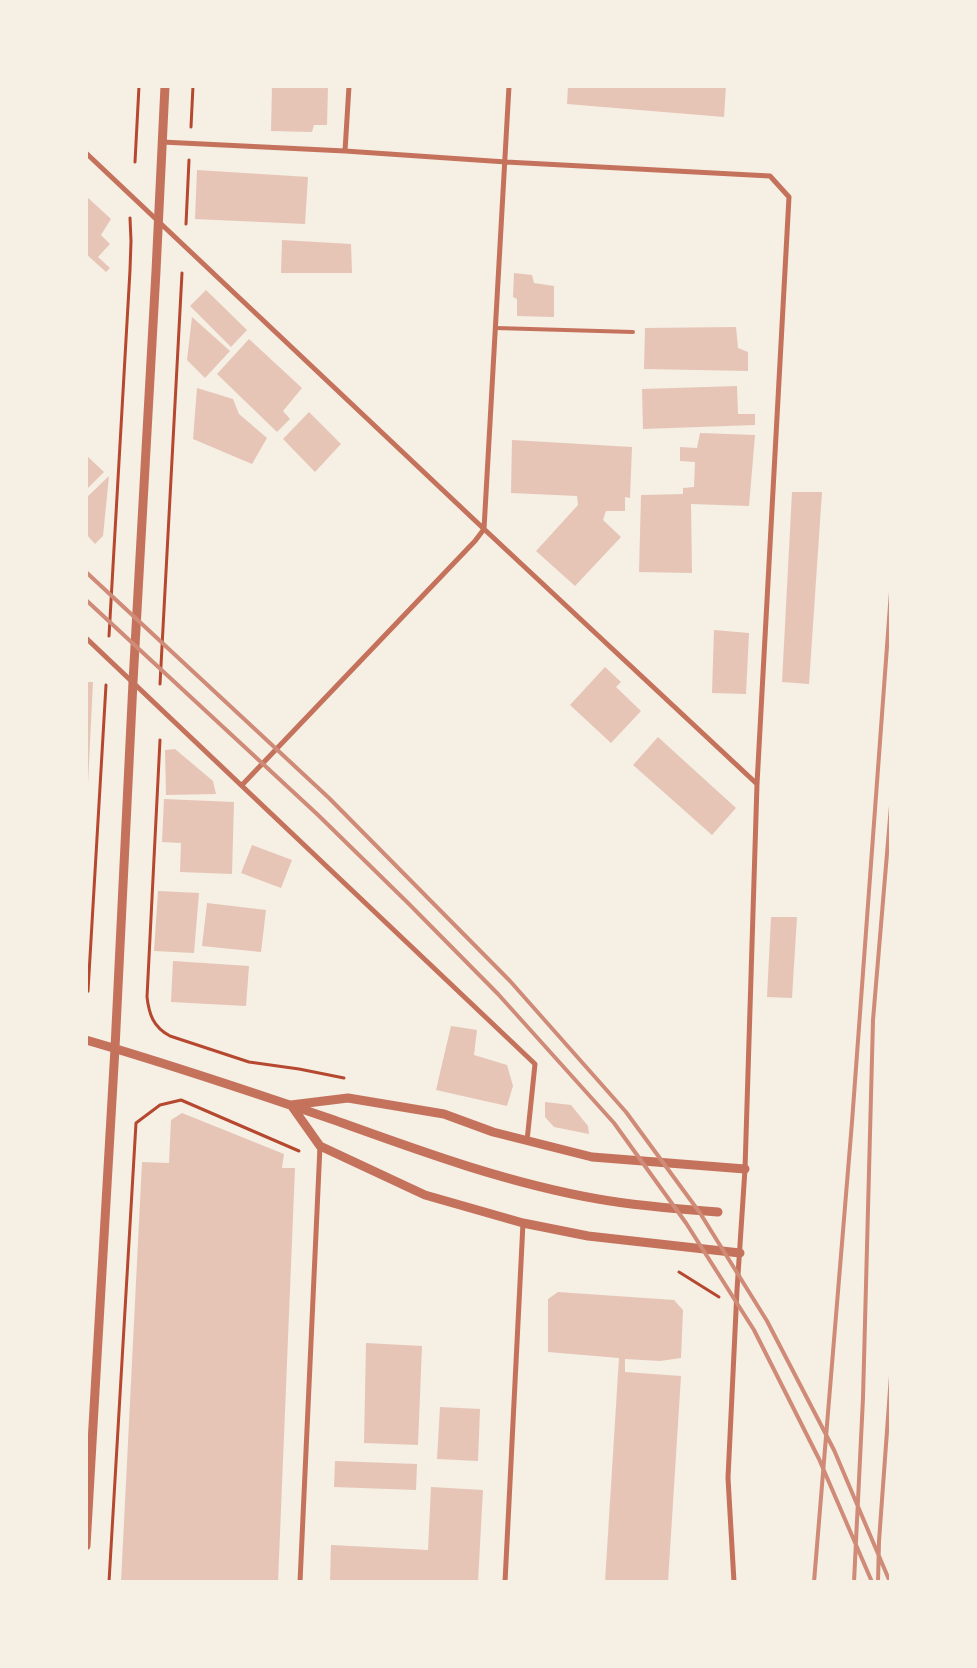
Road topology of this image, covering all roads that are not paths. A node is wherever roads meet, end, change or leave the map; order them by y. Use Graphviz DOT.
graph roads {
  1 [pos="165,86"];
  2 [pos="349,86"];
  3 [pos="509,86"];
  4 [pos="162,142"];
  5 [pos="345,151"];
  6 [pos="86,153"];
  7 [pos="506,162"];
  8 [pos="159,221"];
  9 [pos="496,328"];
  10 [pos="633,332"];
  11 [pos="484,529"];
  12 [pos="86,638"];
  13 [pos="133,682"];
  14 [pos="757,784"];
  15 [pos="242,785"];
  16 [pos="86,1040"];
  17 [pos="115,1048"];
  18 [pos="290,1105"];
  19 [pos="527,1141"];
  20 [pos="320,1146"];
  21 [pos="745,1169"];
  22 [pos="718,1212"];
  23 [pos="524,1223"];
  24 [pos="740,1253"];
  25 [pos="86,1546"];
  26 [pos="300,1582"];
  27 [pos="505,1582"];
  28 [pos="734,1582"];
  1 -- 4 [label="street"];
  2 -- 5 [label="street"];
  3 -- 7 [label="street"];
  4 -- 5 [label="street"];
  4 -- 8 [label="street"];
  5 -- 7 [label="street"];
  6 -- 8 [label="street"];
  7 -- 9 [label="street"];
  7 -- 14 [label="street"];
  8 -- 11 [label="street"];
  8 -- 13 [label="street"];
  9 -- 10 [label="lane"];
  9 -- 11 [label="street"];
  11 -- 14 [label="street"];
  11 -- 15 [label="street"];
  12 -- 13 [label="street"];
  13 -- 15 [label="street"];
  13 -- 17 [label="street"];
  14 -- 21 [label="street"];
  15 -- 19 [label="street"];
  16 -- 17 [label="street"];
  17 -- 18 [label="street"];
  17 -- 25 [label="street"];
  18 -- 19 [label="street"];
  18 -- 20 [label="street"];
  18 -- 22 [label="street"];
  19 -- 21 [label="street"];
  20 -- 23 [label="street"];
  20 -- 26 [label="street"];
  21 -- 24 [label="street"];
  23 -- 24 [label="street"];
  23 -- 27 [label="street"];
  24 -- 28 [label="street"];
}
